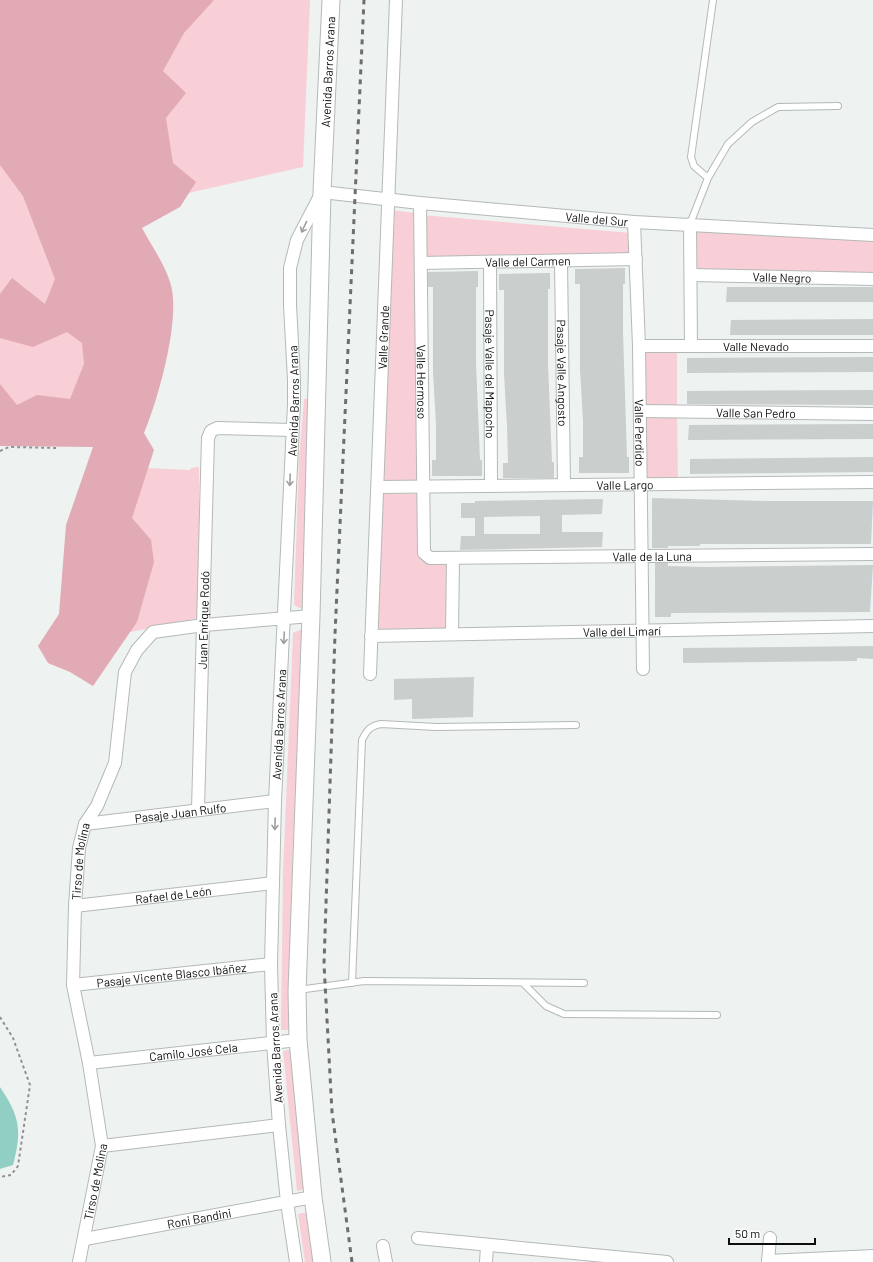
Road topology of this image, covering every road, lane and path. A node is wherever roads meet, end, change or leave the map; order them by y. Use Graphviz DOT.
graph roads {
  1 [pos="330,0"];
  2 [pos="396,0"];
  3 [pos="713,0"];
  4 [pos="838,106"];
  5 [pos="708,178"];
  6 [pos="322,192"];
  7 [pos="388,199"];
  8 [pos="420,203"];
  9 [pos="634,222"];
  10 [pos="690,224"];
  11 [pos="873,235"];
  12 [pos="636,259"];
  13 [pos="561,260"];
  14 [pos="490,262"];
  15 [pos="421,263"];
  16 [pos="691,275"];
  17 [pos="873,279"];
  18 [pos="639,346"];
  19 [pos="691,346"];
  20 [pos="873,346"];
  21 [pos="640,411"];
  22 [pos="873,414"];
  23 [pos="292,430"];
  24 [pos="57,448"];
  25 [pos="0,451"];
  26 [pos="873,482"];
  27 [pos="564,485"];
  28 [pos="641,485"];
  29 [pos="491,486"];
  30 [pos="378,487"];
  31 [pos="425,487"];
  32 [pos="873,554"];
  33 [pos="641,556"];
  34 [pos="430,558"];
  35 [pos="454,558"];
  36 [pos="312,616"];
  37 [pos="285,617"];
  38 [pos="204,624"];
  39 [pos="873,626"];
  40 [pos="642,631"];
  41 [pos="452,634"];
  42 [pos="371,636"];
  43 [pos="643,668"];
  44 [pos="370,674"];
  45 [pos="576,725"];
  46 [pos="275,801"];
  47 [pos="198,810"];
  48 [pos="85,824"];
  49 [pos="272,883"];
  50 [pos="75,906"];
  51 [pos="271,964"];
  52 [pos="523,983"];
  53 [pos="584,983"];
  54 [pos="352,984"];
  55 [pos="73,985"];
  56 [pos="297,991"];
  57 [pos="717,1015"];
  58 [pos="0,1017"];
  59 [pos="298,1040"];
  60 [pos="273,1043"];
  61 [pos="89,1063"];
  62 [pos="279,1125"];
  63 [pos="102,1146"];
  64 [pos="0,1177"];
  65 [pos="313,1197"];
  66 [pos="287,1202"];
  67 [pos="418,1238"];
  68 [pos="770,1238"];
  69 [pos="85,1239"];
  70 [pos="383,1246"];
  71 [pos="487,1246"];
  72 [pos="873,1256"];
  73 [pos="79,1262"];
  74 [pos="296,1262"];
  75 [pos="322,1262"];
  76 [pos="386,1262"];
  77 [pos="486,1262"];
  78 [pos="667,1262"];
  79 [pos="768,1262"];
  1 -- 6 [label="main road, Avenida Barros Arana"];
  2 -- 7 [label="street, Valle Grande"];
  3 -- 5 [label="lane"];
  4 -- 5 [label="lane"];
  5 -- 10 [label="lane"];
  6 -- 7 [label="street, Valle del Sur"];
  6 -- 23 [label="street, Avenida Barros Arana, one-way"];
  6 -- 36 [label="main road, Avenida Barros Arana"];
  7 -- 8 [label="street, Valle del Sur"];
  7 -- 30 [label="street, Valle Grande"];
  8 -- 9 [label="street, Valle del Sur"];
  8 -- 15 [label="street, Valle Hermoso"];
  9 -- 10 [label="street, Valle del Sur"];
  9 -- 12 [label="street, Valle Perdido"];
  10 -- 11 [label="street, Valle del Sur"];
  10 -- 16 [label="street"];
  12 -- 13 [label="street, Valle del Carmen"];
  12 -- 18 [label="street, Valle Perdido"];
  13 -- 14 [label="street, Valle del Carmen"];
  13 -- 27 [label="street, Pasaje Valle Angosto"];
  14 -- 15 [label="street, Valle del Carmen"];
  14 -- 29 [label="street, Pasaje Valle del Mapocho"];
  15 -- 31 [label="street, Valle Hermoso"];
  16 -- 17 [label="street, Valle Negro"];
  16 -- 19 [label="street"];
  18 -- 19 [label="street, Valle Nevado"];
  18 -- 21 [label="street, Valle Perdido"];
  19 -- 20 [label="street, Valle Nevado"];
  21 -- 22 [label="street, Valle San Pedro"];
  21 -- 28 [label="street, Valle Perdido"];
  23 -- 37 [label="street, Avenida Barros Arana, one-way"];
  23 -- 38 [label="street, Juan Enrique Rodó"];
  24 -- 25 [label="path"];
  26 -- 28 [label="street, Valle Largo"];
  27 -- 28 [label="street, Valle Largo"];
  27 -- 29 [label="street, Valle Largo"];
  28 -- 33 [label="street, Valle Perdido"];
  29 -- 31 [label="street, Valle Largo"];
  30 -- 31 [label="street, Valle Largo"];
  30 -- 42 [label="street, Valle Grande"];
  31 -- 34 [label="street, Valle Hermoso"];
  32 -- 33 [label="street, Valle de la Luna"];
  33 -- 35 [label="street, Valle de la Luna"];
  33 -- 40 [label="street, Valle Perdido"];
  34 -- 35 [label="street, Valle de la Luna"];
  35 -- 41 [label="street"];
  36 -- 37 [label="street, Tirso de Molina"];
  36 -- 56 [label="main road, Avenida Barros Arana"];
  37 -- 38 [label="street, Tirso de Molina"];
  37 -- 46 [label="street, Avenida Barros Arana, one-way"];
  38 -- 47 [label="street, Juan Enrique Rodó"];
  38 -- 48 [label="street, Tirso de Molina"];
  39 -- 40 [label="street, Valle del Limarí"];
  40 -- 41 [label="street, Valle del Limarí"];
  40 -- 43 [label="street, Valle Perdido"];
  41 -- 42 [label="street, Valle del Limarí"];
  42 -- 44 [label="street, Valle Grande"];
  45 -- 54 [label="lane"];
  46 -- 47 [label="street, Pasaje Juan Rulfo"];
  46 -- 49 [label="street, Avenida Barros Arana, one-way"];
  47 -- 48 [label="street, Pasaje Juan Rulfo"];
  48 -- 50 [label="street, Tirso de Molina"];
  49 -- 50 [label="street, Rafael de León"];
  49 -- 51 [label="street, Avenida Barros Arana"];
  50 -- 55 [label="street, Tirso de Molina"];
  51 -- 55 [label="street, Pasaje Vicente Blasco Ibáñez"];
  51 -- 60 [label="street, Avenida Barros Arana"];
  52 -- 53 [label="lane"];
  52 -- 54 [label="lane"];
  52 -- 57 [label="lane"];
  54 -- 56 [label="lane"];
  55 -- 61 [label="street, Tirso de Molina"];
  56 -- 59 [label="main road, Avenida Barros Arana"];
  58 -- 64 [label="path"];
  59 -- 60 [label="street, Camilo José Cela"];
  59 -- 65 [label="main road, Avenida Barros Arana"];
  60 -- 61 [label="street, Camilo José Cela"];
  60 -- 62 [label="street, Avenida Barros Arana"];
  61 -- 63 [label="street, Tirso de Molina"];
  62 -- 63 [label="street"];
  62 -- 66 [label="street, Avenida Barros Arana"];
  63 -- 69 [label="street, Tirso de Molina"];
  65 -- 66 [label="street, Roni Bandini"];
  65 -- 75 [label="main road, Avenida Barros Arana"];
  66 -- 69 [label="street, Roni Bandini"];
  66 -- 74 [label="street, Avenida Barros Arana"];
  67 -- 71 [label="street"];
  68 -- 79 [label="street"];
  69 -- 73 [label="street, Tirso de Molina"];
  70 -- 76 [label="street"];
  71 -- 77 [label="street"];
  71 -- 78 [label="street"];
  72 -- 79 [label="street"];
}
